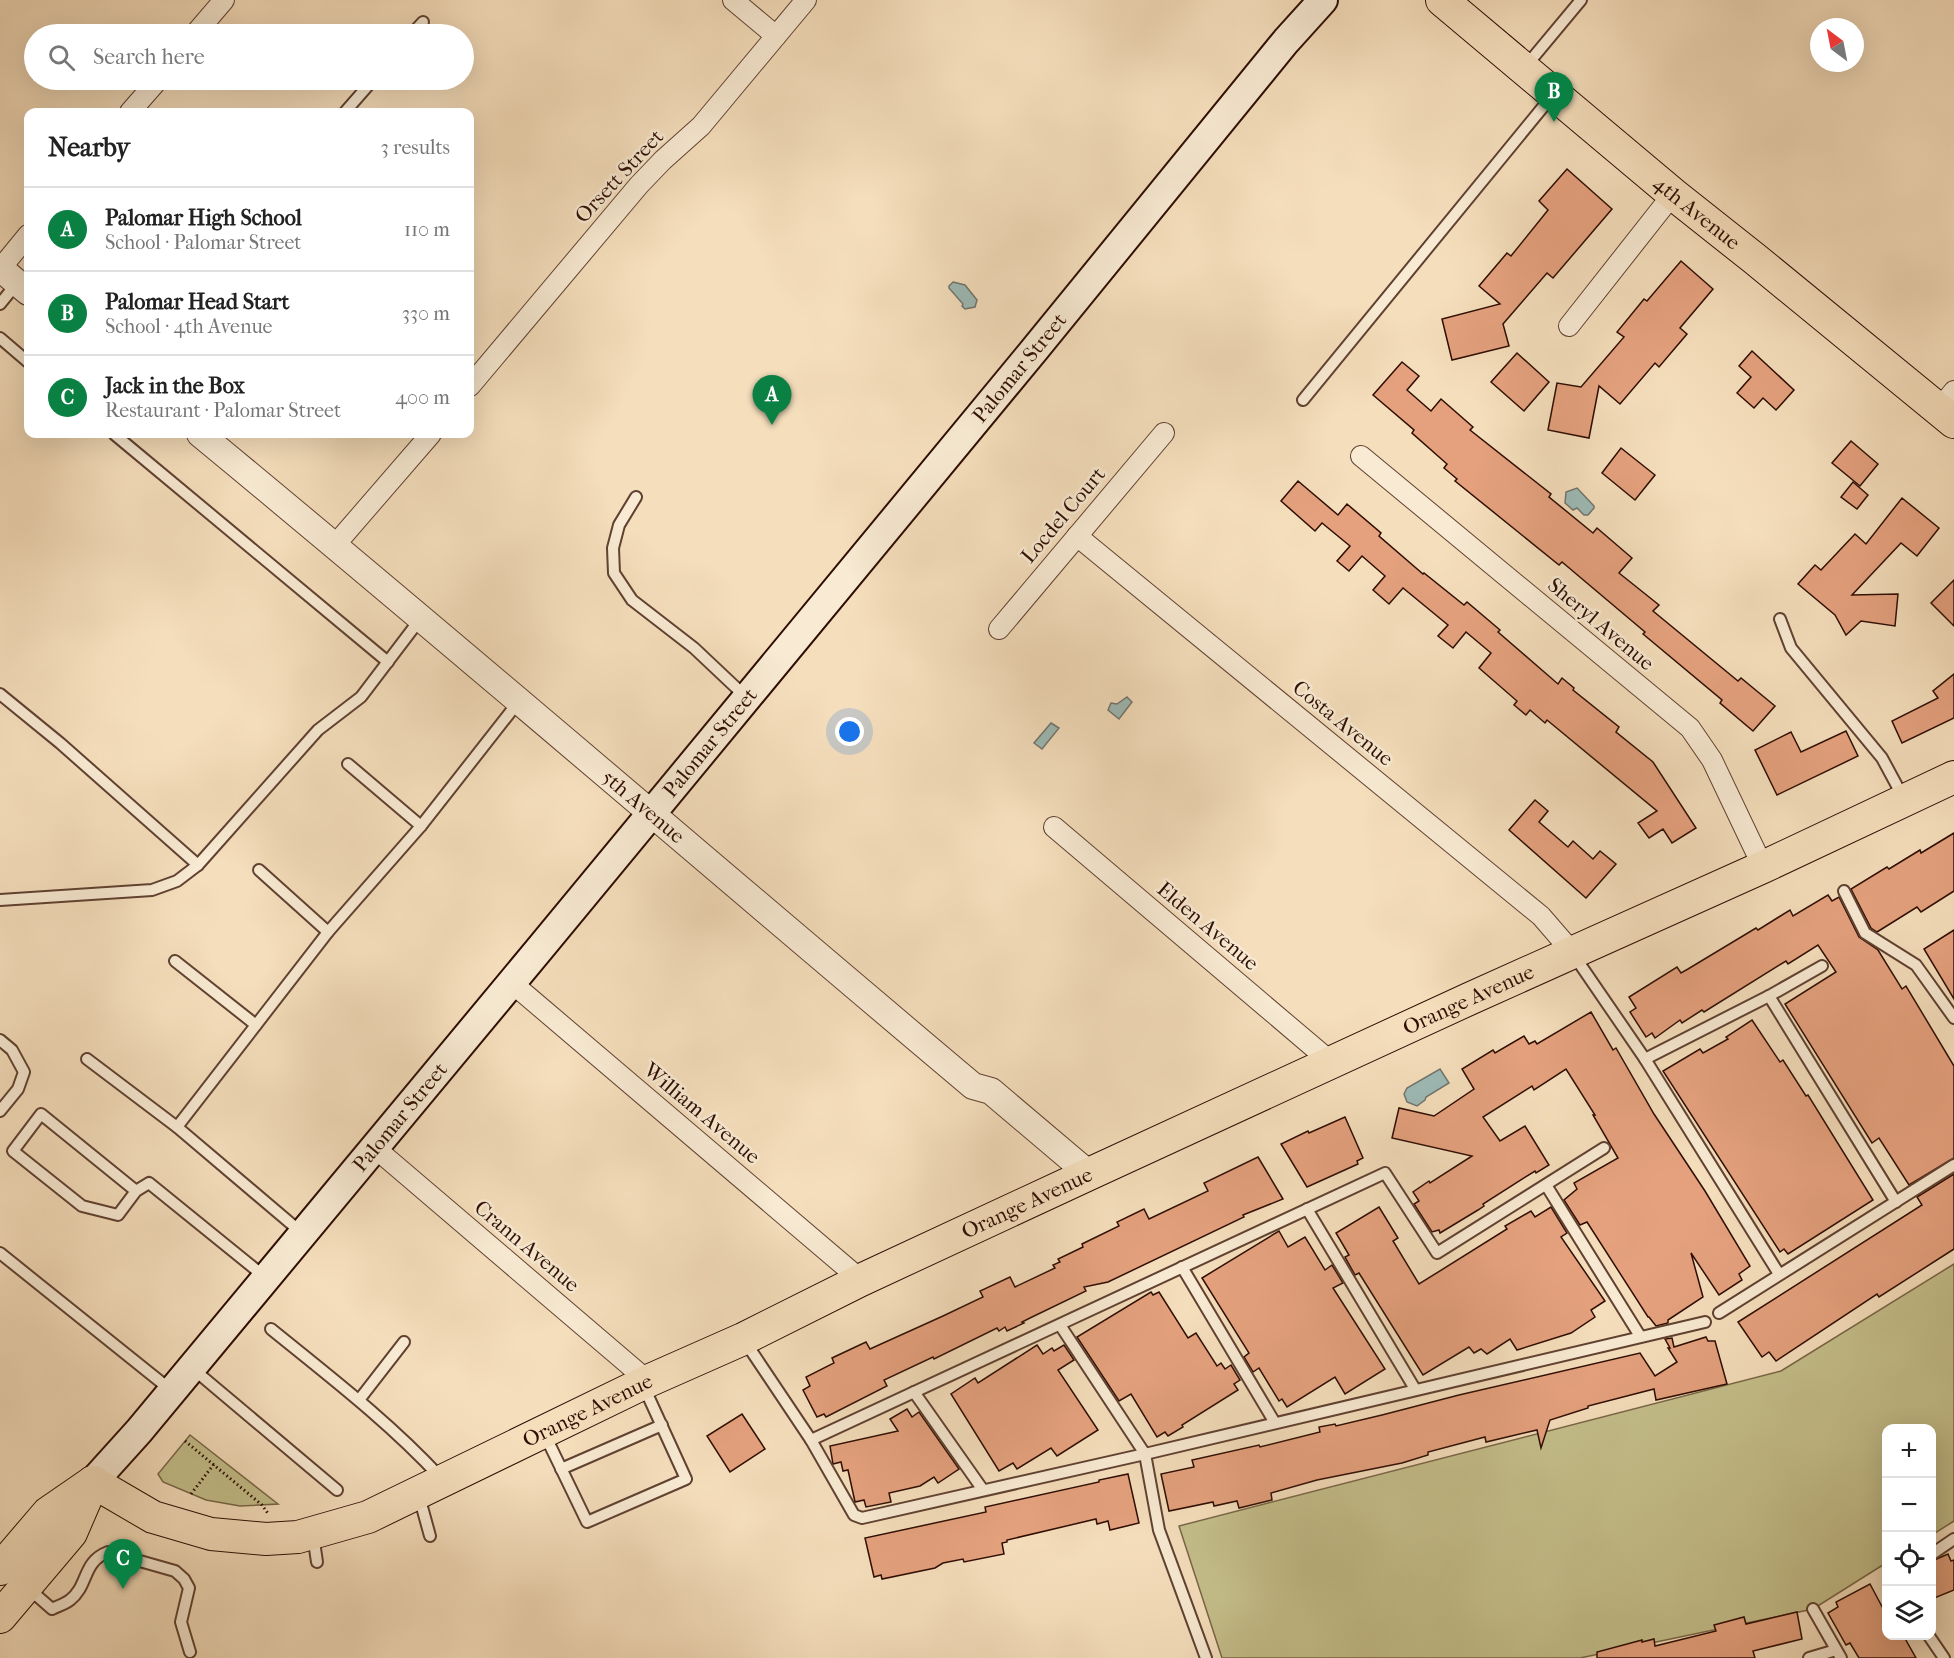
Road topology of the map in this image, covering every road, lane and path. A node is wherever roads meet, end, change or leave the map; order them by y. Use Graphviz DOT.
graph roads {
  1 [pos="224,0"];
  2 [pos="733,0"];
  3 [pos="806,0"];
  4 [pos="1323,0"];
  5 [pos="1442,0"];
  6 [pos="1581,0"];
  7 [pos="204,24"];
  8 [pos="776,36"];
  9 [pos="1524,68"];
  10 [pos="149,90"];
  11 [pos="364,90"];
  12 [pos="1555,93"];
  13 [pos="134,108"];
  14 [pos="348,108"];
  15 [pos="1673,194"];
  16 [pos="24,246"];
  17 [pos="12,278"];
  18 [pos="0,304"];
  19 [pos="1569,326"];
  20 [pos="0,338"];
  21 [pos="24,359"];
  22 [pos="474,381"];
  23 [pos="1303,400"];
  24 [pos="1949,408"];
  25 [pos="1164,433"];
  26 [pos="119,438"];
  27 [pos="205,438"];
  28 [pos="428,438"];
  29 [pos="1361,456"];
  30 [pos="636,497"];
  31 [pos="1077,536"];
  32 [pos="335,545"];
  33 [pos="421,618"];
  34 [pos="1780,619"];
  35 [pos="999,629"];
  36 [pos="388,662"];
  37 [pos="0,694"];
  38 [pos="747,698"];
  39 [pos="519,701"];
  40 [pos="348,764"];
  41 [pos="1954,777"];
  42 [pos="1905,800"];
  43 [pos="651,815"];
  44 [pos="421,826"];
  45 [pos="1054,826"];
  46 [pos="198,865"];
  47 [pos="1763,867"];
  48 [pos="259,870"];
  49 [pos="1844,891"];
  50 [pos="0,900"];
  51 [pos="328,932"];
  52 [pos="1573,953"];
  53 [pos="175,961"];
  54 [pos="1821,966"];
  55 [pos="512,983"];
  56 [pos="1769,996"];
  57 [pos="1953,1014"];
  58 [pos="256,1025"];
  59 [pos="0,1040"];
  60 [pos="87,1059"];
  61 [pos="1645,1059"];
  62 [pos="1331,1062"];
  63 [pos="0,1111"];
  64 [pos="177,1127"];
  65 [pos="375,1148"];
  66 [pos="1604,1148"];
  67 [pos="1954,1165"];
  68 [pos="1089,1174"];
  69 [pos="1546,1185"];
  70 [pos="136,1191"];
  71 [pos="1896,1202"];
  72 [pos="1307,1209"];
  73 [pos="303,1234"];
  74 [pos="0,1253"];
  75 [pos="1182,1267"];
  76 [pos="1779,1274"];
  77 [pos="266,1278"];
  78 [pos="861,1280"];
  79 [pos="1719,1313"];
  80 [pos="1705,1322"];
  81 [pos="1060,1325"];
  82 [pos="271,1329"];
  83 [pos="1640,1335"];
  84 [pos="743,1339"];
  85 [pos="404,1342"];
  86 [pos="192,1368"];
  87 [pos="646,1382"];
  88 [pos="1415,1389"];
  89 [pos="172,1391"];
  90 [pos="914,1392"];
  91 [pos="359,1400"];
  92 [pos="1275,1423"];
  93 [pos="662,1425"];
  94 [pos="543,1432"];
  95 [pos="812,1440"];
  96 [pos="185,1441"];
  97 [pos="1145,1454"];
  98 [pos="214,1464"];
  99 [pos="561,1469"];
  100 [pos="93,1482"];
  101 [pos="430,1486"];
  102 [pos="337,1490"];
  103 [pos="982,1490"];
  104 [pos="191,1494"];
  105 [pos="430,1536"];
  106 [pos="1954,1539"];
  107 [pos="305,1544"];
  108 [pos="1936,1551"];
  109 [pos="13,1578"];
  110 [pos="1813,1609"];
  111 [pos="0,1617"];
  112 [pos="1932,1640"];
  113 [pos="190,1652"];
  114 [pos="1839,1654"];
  115 [pos="1206,1658"];
  116 [pos="1809,1658"];
  117 [pos="1944,1658"];
  1 -- 7 [label="street"];
  2 -- 8 [label="street"];
  3 -- 8 [label="street, Orsett Street"];
  4 -- 38 [label="main road, Palomar Street"];
  5 -- 9 [label="main road, 4th Avenue"];
  6 -- 9 [label="lane"];
  8 -- 22 [label="street, Orsett Street"];
  9 -- 12 [label="main road, 4th Avenue"];
  10 -- 13 [label="street"];
  11 -- 14 [label="lane"];
  12 -- 15 [label="main road, 4th Avenue"];
  12 -- 23 [label="lane"];
  15 -- 19 [label="street"];
  15 -- 24 [label="main road, 4th Avenue"];
  16 -- 17 [label="street"];
  17 -- 18 [label="lane"];
  20 -- 21 [label="lane"];
  25 -- 31 [label="street, Locdel Court"];
  26 -- 36 [label="lane"];
  27 -- 32 [label="street, 5th Avenue"];
  28 -- 32 [label="street"];
  29 -- 47 [label="street, Sheryl Avenue"];
  30 -- 38 [label="lane"];
  31 -- 35 [label="street, Locdel Court"];
  31 -- 52 [label="street, Costa Avenue"];
  32 -- 33 [label="street, 5th Avenue"];
  33 -- 36 [label="lane"];
  33 -- 39 [label="street, 5th Avenue"];
  34 -- 42 [label="lane"];
  36 -- 46 [label="lane"];
  37 -- 46 [label="lane"];
  38 -- 43 [label="main road, Palomar Street"];
  39 -- 43 [label="street, 5th Avenue"];
  39 -- 44 [label="lane"];
  40 -- 44 [label="lane"];
  41 -- 42 [label="main road, Orange Avenue"];
  42 -- 47 [label="main road, Orange Avenue"];
  43 -- 55 [label="main road, Palomar Street"];
  43 -- 68 [label="street, 5th Avenue"];
  44 -- 51 [label="lane"];
  45 -- 62 [label="street, Elden Avenue"];
  46 -- 50 [label="lane"];
  47 -- 52 [label="main road, Orange Avenue"];
  48 -- 51 [label="lane"];
  49 -- 57 [label="lane"];
  51 -- 58 [label="lane"];
  52 -- 61 [label="lane"];
  52 -- 62 [label="main road, Orange Avenue"];
  53 -- 58 [label="lane"];
  54 -- 56 [label="lane"];
  55 -- 65 [label="main road, Palomar Street"];
  55 -- 78 [label="street, William Avenue"];
  56 -- 61 [label="lane"];
  56 -- 71 [label="lane"];
  58 -- 64 [label="lane"];
  59 -- 63 [label="lane"];
  60 -- 64 [label="lane"];
  61 -- 76 [label="lane"];
  62 -- 68 [label="main road, Orange Avenue"];
  64 -- 73 [label="lane"];
  65 -- 73 [label="main road, Palomar Street"];
  65 -- 87 [label="street, Crann Avenue"];
  66 -- 69 [label="lane"];
  67 -- 71 [label="lane"];
  68 -- 78 [label="main road, Orange Avenue"];
  69 -- 72 [label="lane"];
  69 -- 83 [label="lane"];
  70 -- 70 [label="lane"];
  70 -- 77 [label="lane"];
  71 -- 76 [label="lane"];
  72 -- 75 [label="lane"];
  72 -- 88 [label="lane"];
  73 -- 77 [label="main road, Palomar Street"];
  74 -- 89 [label="lane"];
  75 -- 81 [label="lane"];
  75 -- 92 [label="lane"];
  76 -- 79 [label="lane"];
  77 -- 86 [label="main road, Palomar Street"];
  78 -- 84 [label="main road, Orange Avenue"];
  80 -- 83 [label="lane"];
  81 -- 90 [label="lane"];
  81 -- 97 [label="lane"];
  82 -- 91 [label="lane"];
  83 -- 88 [label="lane"];
  84 -- 87 [label="main road, Orange Avenue"];
  84 -- 95 [label="lane"];
  85 -- 91 [label="lane"];
  86 -- 89 [label="main road, Palomar Street"];
  86 -- 102 [label="lane"];
  87 -- 93 [label="lane"];
  87 -- 94 [label="main road, Orange Avenue"];
  88 -- 92 [label="lane"];
  89 -- 100 [label="main road, Palomar Street"];
  90 -- 95 [label="lane"];
  90 -- 103 [label="lane"];
  91 -- 101 [label="lane"];
  92 -- 97 [label="lane"];
  93 -- 99 [label="lane"];
  93 -- 99 [label="lane"];
  94 -- 99 [label="lane"];
  94 -- 101 [label="main road, Orange Avenue"];
  95 -- 103 [label="lane"];
  96 -- 98 [label="path"];
  97 -- 103 [label="lane"];
  97 -- 115 [label="lane"];
  98 -- 104 [label="path"];
  98 -- 107 [label="path"];
  100 -- 107 [label="main road, Orange Avenue"];
  100 -- 109 [label="main road, Palomar Street"];
  101 -- 105 [label="lane"];
  101 -- 107 [label="main road, Orange Avenue"];
  106 -- 108 [label="lane"];
  109 -- 111 [label="main road, Palomar Street"];
  109 -- 113 [label="lane"];
  110 -- 114 [label="lane"];
  112 -- 117 [label="lane"];
  114 -- 116 [label="lane"];
}
